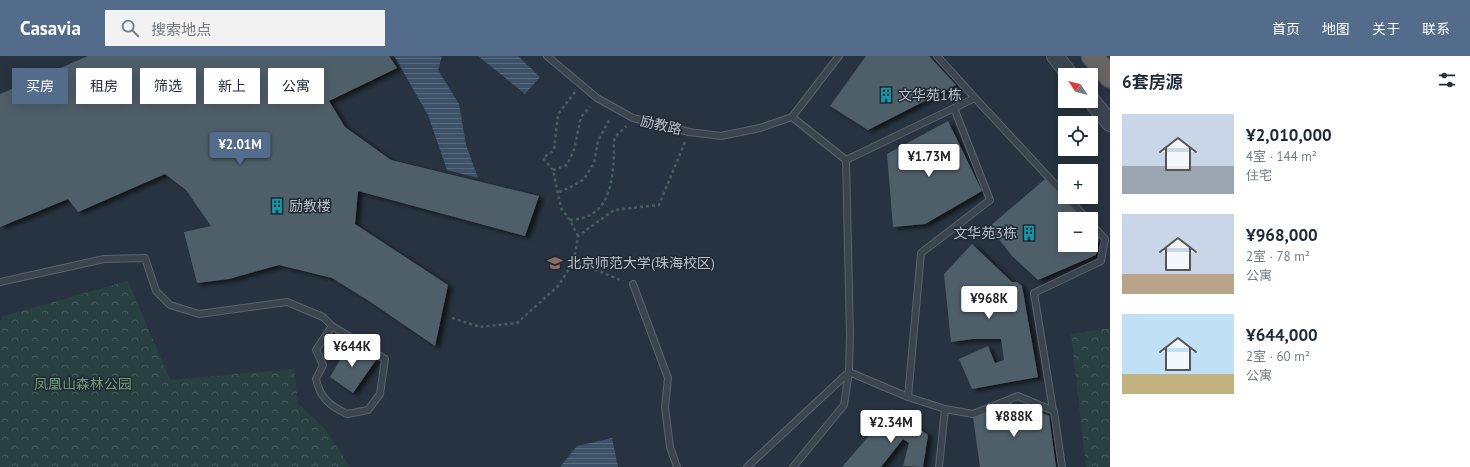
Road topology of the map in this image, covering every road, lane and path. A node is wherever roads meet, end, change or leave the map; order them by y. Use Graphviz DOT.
graph roads {
  1 [pos="547,56"];
  2 [pos="839,56"];
  3 [pos="937,56"];
  4 [pos="1054,56"];
  5 [pos="1092,56"];
  6 [pos="1064,68"];
  7 [pos="1110,77"];
  8 [pos="580,85"];
  9 [pos="597,98"];
  10 [pos="975,98"];
  11 [pos="614,108"];
  12 [pos="954,108"];
  13 [pos="1098,108"];
  14 [pos="792,117"];
  15 [pos="633,118"];
  16 [pos="1110,123"];
  17 [pos="689,132"];
  18 [pos="846,160"];
  19 [pos="554,170"];
  20 [pos="1058,187"];
  21 [pos="559,192"];
  22 [pos="1073,204"];
  23 [pos="1081,212"];
  24 [pos="570,220"];
  25 [pos="1098,232"];
  26 [pos="578,236"];
  27 [pos="574,261"];
  28 [pos="0,282"];
  29 [pos="633,284"];
  30 [pos="452,318"];
  31 [pos="332,326"];
  32 [pos="849,372"];
  33 [pos="908,397"];
  34 [pos="945,410"];
  35 [pos="1053,410"];
  36 [pos="677,467"];
  37 [pos="747,467"];
  38 [pos="793,467"];
  39 [pos="939,467"];
  40 [pos="1062,467"];
  1 -- 8 [label="lane, 励教路"];
  2 -- 14 [label="lane"];
  3 -- 10 [label="lane"];
  4 -- 6 [label="street"];
  5 -- 7 [label="highway"];
  8 -- 9 [label="lane, 励教路"];
  8 -- 19 [label="path"];
  9 -- 11 [label="lane, 励教路"];
  9 -- 19 [label="path"];
  10 -- 12 [label="lane"];
  10 -- 20 [label="lane"];
  11 -- 15 [label="lane, 励教路"];
  11 -- 21 [label="path"];
  12 -- 18 [label="lane"];
  12 -- 33 [label="lane"];
  13 -- 16 [label="street"];
  14 -- 17 [label="lane, 励教路"];
  14 -- 18 [label="lane"];
  15 -- 17 [label="lane, 励教路"];
  15 -- 24 [label="path"];
  17 -- 26 [label="path"];
  18 -- 32 [label="lane"];
  19 -- 21 [label="path"];
  21 -- 24 [label="path"];
  22 -- 23 [label="lane"];
  24 -- 26 [label="path"];
  25 -- 35 [label="lane"];
  26 -- 27 [label="path"];
  27 -- 29 [label="path"];
  27 -- 30 [label="path"];
  28 -- 31 [label="lane"];
  29 -- 36 [label="lane"];
  31 -- 31 [label="lane"];
  32 -- 33 [label="lane"];
  32 -- 37 [label="lane"];
  32 -- 38 [label="lane"];
  33 -- 34 [label="lane"];
  34 -- 35 [label="lane"];
  34 -- 39 [label="lane"];
  35 -- 40 [label="lane"];
}
